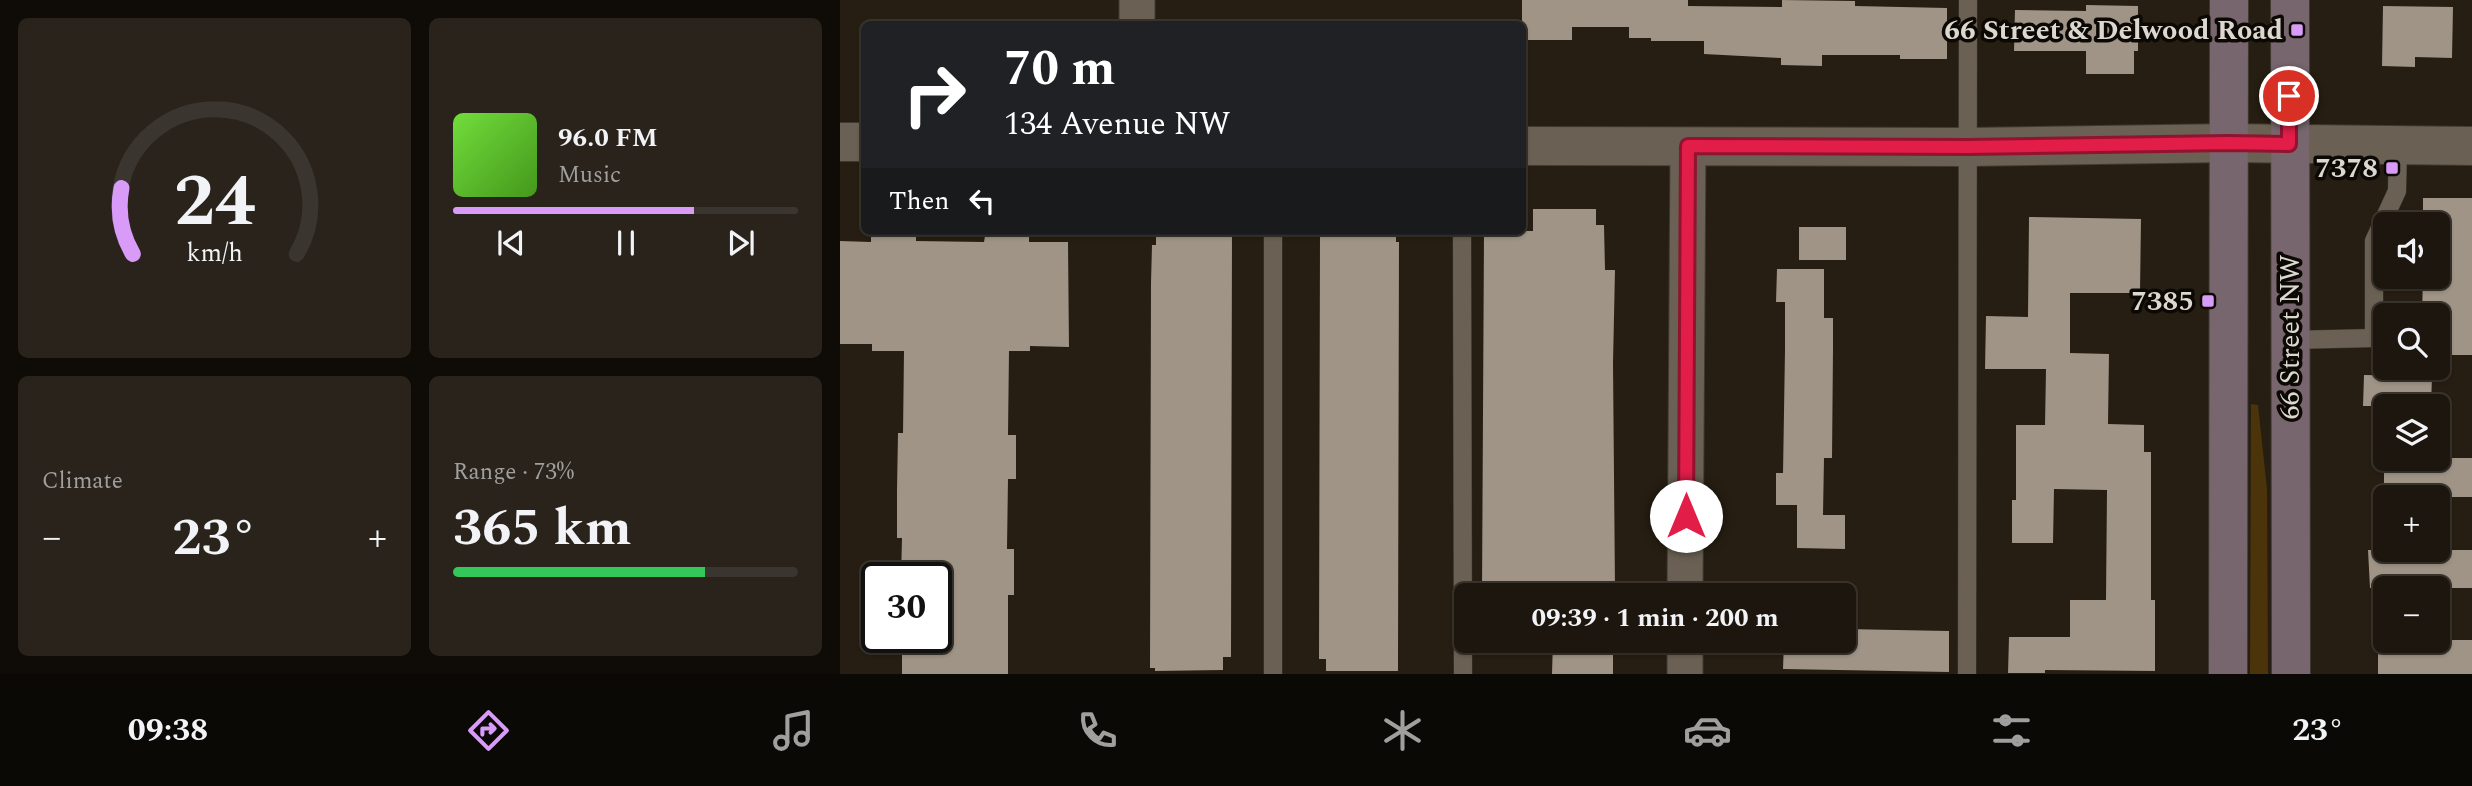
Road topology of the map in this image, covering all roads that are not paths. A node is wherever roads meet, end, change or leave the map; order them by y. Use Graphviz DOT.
graph roads {
  1 [pos="1137,0"];
  2 [pos="1968,0"];
  3 [pos="2230,0"];
  4 [pos="2290,0"];
  5 [pos="1137,21"];
  6 [pos="840,142"];
  7 [pos="861,142"];
  8 [pos="2229,143"];
  9 [pos="2289,144"];
  10 [pos="2398,145"];
  11 [pos="1526,146"];
  12 [pos="1688,146"];
  13 [pos="2472,146"];
  14 [pos="1968,147"];
  15 [pos="1273,235"];
  16 [pos="1462,235"];
  17 [pos="2290,340"];
  18 [pos="1685,583"];
  19 [pos="1685,653"];
  20 [pos="1273,674"];
  21 [pos="1464,674"];
  22 [pos="1685,674"];
  23 [pos="1967,674"];
  24 [pos="2228,674"];
  25 [pos="2291,674"];
  1 -- 5 [label="street"];
  2 -- 14 [label="lane"];
  3 -- 8 [label="main road"];
  4 -- 9 [label="main road, 66 Street NW"];
  6 -- 7 [label="street"];
  8 -- 9 [label="street"];
  8 -- 14 [label="street"];
  8 -- 24 [label="main road"];
  9 -- 10 [label="street"];
  9 -- 17 [label="main road, 66 Street NW"];
  10 -- 13 [label="street"];
  10 -- 17 [label="lane"];
  11 -- 12 [label="street"];
  12 -- 14 [label="street"];
  12 -- 18 [label="street"];
  14 -- 23 [label="lane"];
  15 -- 20 [label="lane"];
  16 -- 21 [label="lane"];
  17 -- 25 [label="main road, 66 Street NW"];
  19 -- 22 [label="street"];
}
